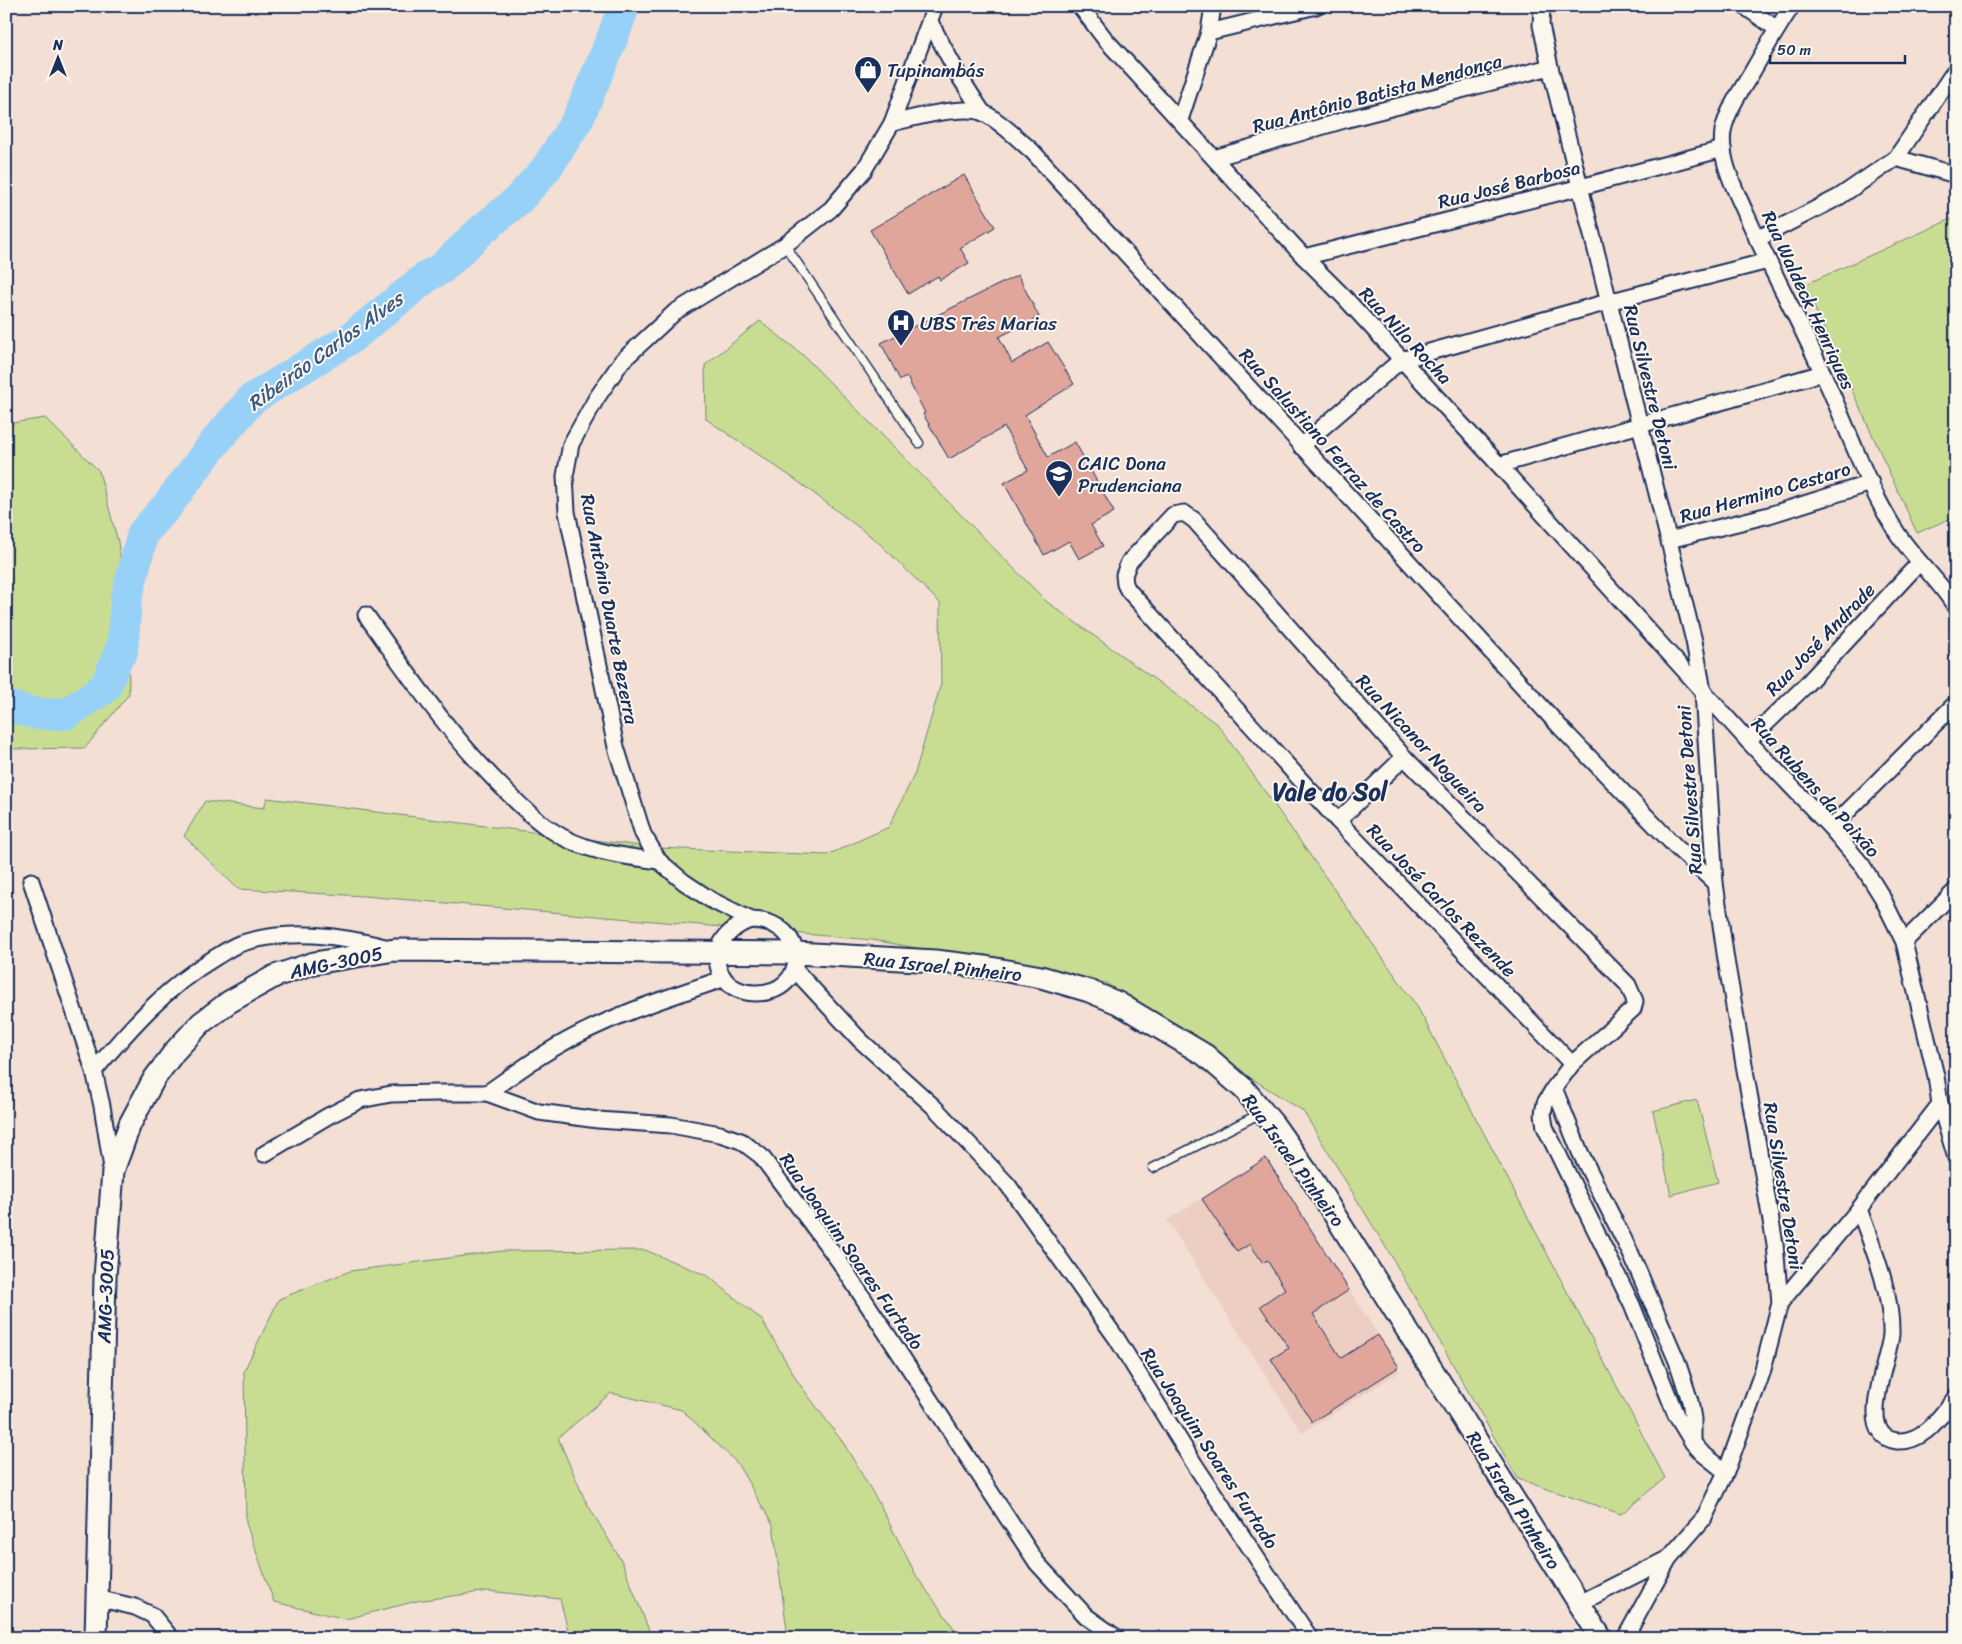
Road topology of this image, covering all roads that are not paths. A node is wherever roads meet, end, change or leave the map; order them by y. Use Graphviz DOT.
graph roads {
  1 [pos="935,6"];
  2 [pos="1080,6"];
  3 [pos="1213,6"];
  4 [pos="1316,6"];
  5 [pos="1542,6"];
  6 [pos="1744,6"];
  7 [pos="1792,6"];
  8 [pos="930,22"];
  9 [pos="1777,29"];
  10 [pos="1209,32"];
  11 [pos="1550,67"];
  12 [pos="1956,69"];
  13 [pos="983,112"];
  14 [pos="1180,120"];
  15 [pos="892,123"];
  16 [pos="1723,149"];
  17 [pos="1214,158"];
  18 [pos="1896,158"];
  19 [pos="1956,176"];
  20 [pos="1581,187"];
  21 [pos="1757,239"];
  22 [pos="785,245"];
  23 [pos="1304,257"];
  24 [pos="1768,261"];
  25 [pos="1608,302"];
  26 [pos="1401,360"];
  27 [pos="1823,373"];
  28 [pos="1640,426"];
  29 [pos="920,443"];
  30 [pos="1301,446"];
  31 [pos="1499,465"];
  32 [pos="1871,483"];
  33 [pos="1173,515"];
  34 [pos="1669,540"];
  35 [pos="1919,563"];
  36 [pos="1954,602"];
  37 [pos="366,615"];
  38 [pos="1703,691"];
  39 [pos="1956,703"];
  40 [pos="1748,741"];
  41 [pos="1404,757"];
  42 [pos="1338,821"];
  43 [pos="1831,828"];
  44 [pos="659,862"];
  45 [pos="31,881"];
  46 [pos="1715,883"];
  47 [pos="1956,890"];
  48 [pos="751,920"];
  49 [pos="1904,942"];
  50 [pos="395,950"];
  51 [pos="718,952"];
  52 [pos="795,961"];
  53 [pos="724,979"];
  54 [pos="1572,1064"];
  55 [pos="94,1071"];
  56 [pos="1554,1088"];
  57 [pos="488,1093"];
  58 [pos="1940,1104"];
  59 [pos="1264,1112"];
  60 [pos="264,1154"];
  61 [pos="1956,1158"];
  62 [pos="1153,1168"];
  63 [pos="113,1171"];
  64 [pos="1859,1209"];
  65 [pos="1780,1303"];
  66 [pos="1956,1397"];
  67 [pos="1693,1443"];
  68 [pos="1726,1472"];
  69 [pos="1669,1558"];
  70 [pos="97,1598"];
  71 [pos="1578,1604"];
  72 [pos="96,1638"];
  73 [pos="171,1638"];
  74 [pos="1117,1638"];
  75 [pos="1310,1638"];
  76 [pos="1601,1638"];
  77 [pos="1625,1638"];
  1 -- 8 [label="street, Rua Antônio Duarte Bezerra"];
  2 -- 14 [label="street, Rua Nilo Rocha"];
  3 -- 10 [label="street"];
  4 -- 10 [label="street"];
  5 -- 11 [label="street, Rua Silvestre Detoni"];
  6 -- 9 [label="street"];
  7 -- 9 [label="street, Rua Waldeck Henriques"];
  8 -- 13 [label="street"];
  8 -- 15 [label="street, Rua Antônio Duarte Bezerra"];
  9 -- 16 [label="street, Rua Waldeck Henriques"];
  10 -- 14 [label="street"];
  11 -- 17 [label="street, Rua Antônio Batista Mendonça"];
  11 -- 20 [label="street, Rua Silvestre Detoni"];
  12 -- 18 [label="street"];
  13 -- 15 [label="street"];
  13 -- 30 [label="street, Rua Salustiano Ferraz de Castro"];
  14 -- 17 [label="street, Rua Nilo Rocha"];
  15 -- 22 [label="street, Rua Antônio Duarte Bezerra"];
  16 -- 20 [label="street, Rua José Barbosa"];
  16 -- 21 [label="street, Rua Waldeck Henriques"];
  17 -- 23 [label="street, Rua Nilo Rocha"];
  18 -- 19 [label="street"];
  18 -- 21 [label="street"];
  20 -- 23 [label="street, Rua José Barbosa"];
  20 -- 25 [label="street, Rua Silvestre Detoni"];
  21 -- 24 [label="street, Rua Waldeck Henriques"];
  22 -- 29 [label="lane"];
  22 -- 44 [label="street, Rua Antônio Duarte Bezerra"];
  23 -- 26 [label="street, Rua Nilo Rocha"];
  24 -- 25 [label="street"];
  24 -- 27 [label="street, Rua Waldeck Henriques"];
  25 -- 26 [label="street"];
  25 -- 28 [label="street, Rua Silvestre Detoni"];
  26 -- 30 [label="street"];
  26 -- 31 [label="street, Rua Nilo Rocha"];
  27 -- 28 [label="street"];
  27 -- 32 [label="street, Rua Waldeck Henriques"];
  28 -- 31 [label="street"];
  28 -- 34 [label="street, Rua Silvestre Detoni"];
  30 -- 46 [label="street, Rua Salustiano Ferraz de Castro"];
  31 -- 38 [label="street, Rua Nilo Rocha"];
  32 -- 34 [label="street, Rua Hermino Cestaro"];
  32 -- 35 [label="street, Rua Waldeck Henriques"];
  33 -- 41 [label="street, Rua Nicanor Nogueira"];
  33 -- 42 [label="street, Rua José Carlos Rezende"];
  34 -- 38 [label="street, Rua Silvestre Detoni"];
  35 -- 36 [label="street, Rua Waldeck Henriques"];
  35 -- 40 [label="street, Rua José Andrade"];
  37 -- 44 [label="street"];
  38 -- 40 [label="street, Rua Rubens da Paixão"];
  38 -- 46 [label="street, Rua Silvestre Detoni"];
  39 -- 43 [label="street"];
  40 -- 43 [label="street, Rua Rubens da Paixão"];
  41 -- 42 [label="street"];
  41 -- 54 [label="street, Rua Nicanor Nogueira"];
  42 -- 54 [label="street, Rua José Carlos Rezende"];
  43 -- 49 [label="street, Rua Rubens da Paixão"];
  44 -- 48 [label="street, Rua Antônio Duarte Bezerra"];
  45 -- 55 [label="street"];
  46 -- 65 [label="street, Rua Silvestre Detoni"];
  47 -- 49 [label="street"];
  48 -- 51 [label="street"];
  48 -- 52 [label="street, Rua Joaquim Soares Furtado"];
  49 -- 58 [label="street, Rua Rubens da Paixão"];
  50 -- 51 [label="main road, AMG-3005"];
  50 -- 55 [label="street"];
  50 -- 63 [label="main road, AMG-3005"];
  51 -- 52 [label="main road, AMG-3005"];
  51 -- 53 [label="street"];
  52 -- 53 [label="street"];
  52 -- 59 [label="main road, Rua Israel Pinheiro"];
  52 -- 75 [label="street, Rua Joaquim Soares Furtado"];
  53 -- 57 [label="street"];
  54 -- 56 [label="street"];
  55 -- 63 [label="street"];
  56 -- 67 [label="street"];
  56 -- 67 [label="street"];
  57 -- 60 [label="street, Rua Joaquim Soares Furtado"];
  57 -- 74 [label="street, Rua Joaquim Soares Furtado"];
  58 -- 61 [label="street, Rua Rubens da Paixão"];
  58 -- 64 [label="street"];
  59 -- 62 [label="lane"];
  59 -- 71 [label="main road, Rua Israel Pinheiro"];
  63 -- 70 [label="main road, AMG-3005"];
  64 -- 65 [label="street"];
  64 -- 66 [label="street"];
  65 -- 68 [label="street, Rua Silvestre Detoni"];
  67 -- 68 [label="street"];
  68 -- 69 [label="street, Rua Silvestre Detoni"];
  69 -- 71 [label="street, Rua Silvestre Detoni"];
  69 -- 77 [label="street, Rua Silvestre Detoni"];
  70 -- 72 [label="main road, AMG-3005"];
  70 -- 73 [label="street"];
  71 -- 76 [label="main road, Rua Israel Pinheiro"];
}
